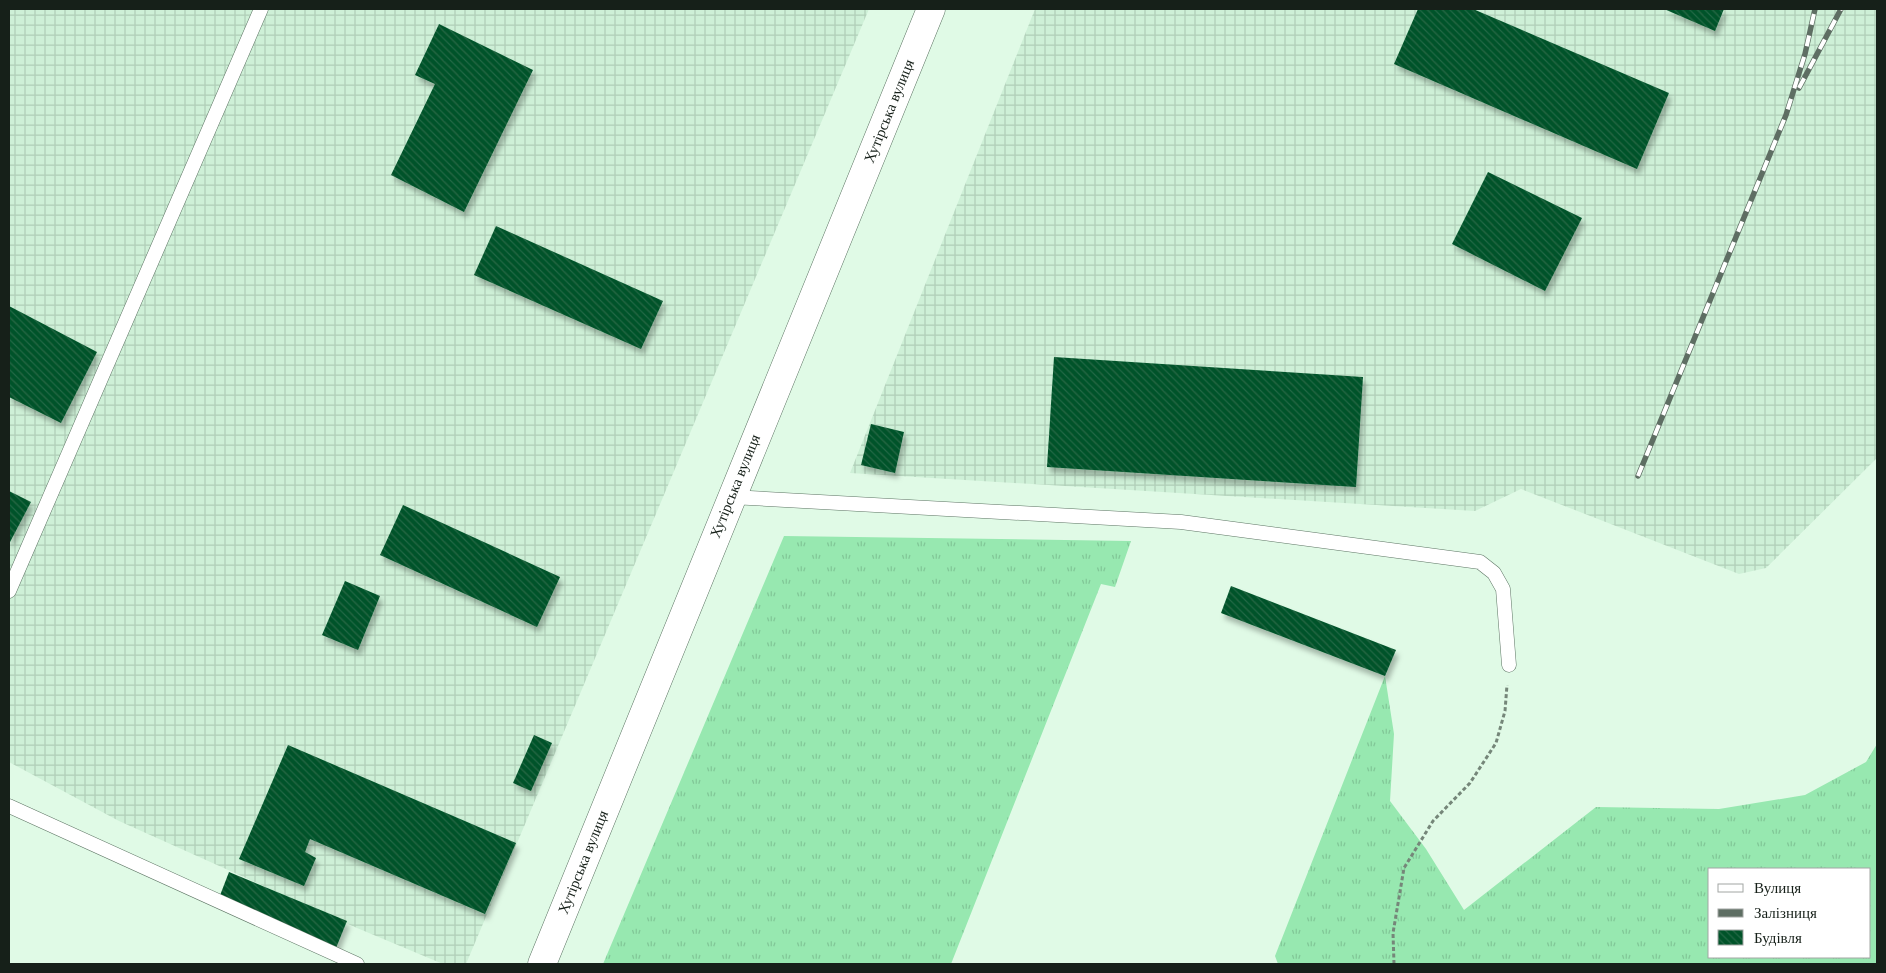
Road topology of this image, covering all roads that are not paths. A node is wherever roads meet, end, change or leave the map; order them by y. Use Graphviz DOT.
graph roads {
  1 [pos="261,9"];
  2 [pos="931,9"];
  3 [pos="731,497"];
  4 [pos="9,591"];
  5 [pos="1509,665"];
  6 [pos="9,806"];
  7 [pos="357,964"];
  8 [pos="542,964"];
  1 -- 4 [label="lane"];
  2 -- 3 [label="main road, Хутірська вулиця"];
  3 -- 5 [label="lane"];
  3 -- 8 [label="main road, Хутірська вулиця"];
  6 -- 7 [label="lane"];
}
